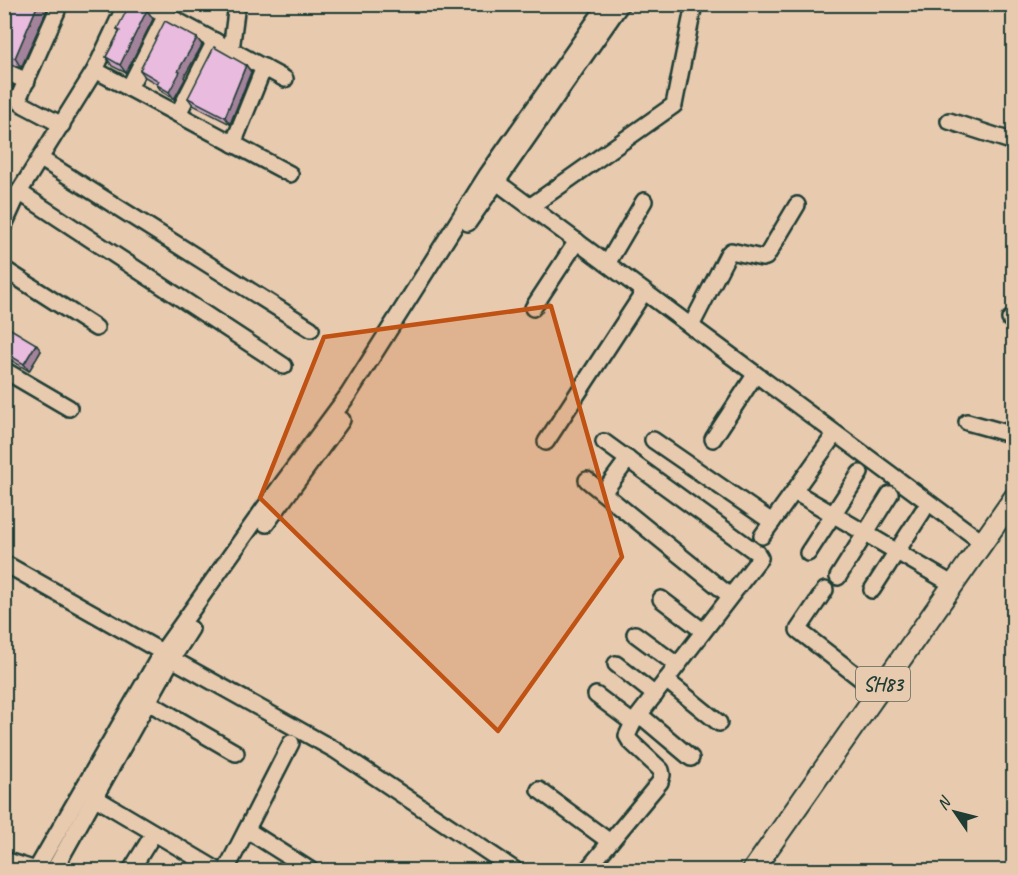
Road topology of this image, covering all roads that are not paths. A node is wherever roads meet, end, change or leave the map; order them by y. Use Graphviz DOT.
graph roads {
  1 [pos="126,4"];
  2 [pos="146,4"];
  3 [pos="237,4"];
  4 [pos="607,4"];
  5 [pos="621,4"];
  6 [pos="694,4"];
  7 [pos="57,11"];
  8 [pos="166,15"];
  9 [pos="215,41"];
  10 [pos="231,50"];
  11 [pos="264,67"];
  12 [pos="95,70"];
  13 [pos="4,71"];
  14 [pos="285,79"];
  15 [pos="27,81"];
  16 [pos="129,88"];
  17 [pos="178,114"];
  18 [pos="949,121"];
  19 [pos="62,125"];
  20 [pos="1014,142"];
  21 [pos="232,144"];
  22 [pos="41,159"];
  23 [pos="290,174"];
  24 [pos="492,178"];
  25 [pos="19,192"];
  26 [pos="644,201"];
  27 [pos="797,205"];
  28 [pos="531,206"];
  29 [pos="4,225"];
  30 [pos="577,241"];
  31 [pos="607,264"];
  32 [pos="4,269"];
  33 [pos="645,292"];
  34 [pos="533,308"];
  35 [pos="691,326"];
  36 [pos="96,327"];
  37 [pos="311,329"];
  38 [pos="284,366"];
  39 [pos="4,370"];
  40 [pos="755,375"];
  41 [pos="69,408"];
  42 [pos="967,422"];
  43 [pos="835,434"];
  44 [pos="1014,435"];
  45 [pos="713,439"];
  46 [pos="653,440"];
  47 [pos="546,442"];
  48 [pos="604,442"];
  49 [pos="628,459"];
  50 [pos="860,473"];
  51 [pos="586,480"];
  52 [pos="603,493"];
  53 [pos="890,494"];
  54 [pos="800,495"];
  55 [pos="1014,498"];
  56 [pos="923,511"];
  57 [pos="832,514"];
  58 [pos="1014,520"];
  59 [pos="772,522"];
  60 [pos="866,534"];
  61 [pos="762,536"];
  62 [pos="982,542"];
  63 [pos="897,552"];
  64 [pos="808,554"];
  65 [pos="4,564"];
  66 [pos="838,577"];
  67 [pos="952,584"];
  68 [pos="825,590"];
  69 [pos="872,590"];
  70 [pos="730,596"];
  71 [pos="661,599"];
  72 [pos="703,631"];
  73 [pos="635,634"];
  74 [pos="167,656"];
  75 [pos="616,664"];
  76 [pos="677,665"];
  77 [pos="666,680"];
  78 [pos="878,692"];
  79 [pos="596,695"];
  80 [pos="655,695"];
  81 [pos="148,702"];
  82 [pos="636,719"];
  83 [pos="719,723"];
  84 [pos="291,743"];
  85 [pos="236,753"];
  86 [pos="692,758"];
  87 [pos="539,790"];
  88 [pos="94,797"];
  89 [pos="247,830"];
  90 [pos="154,833"];
  91 [pos="610,842"];
  92 [pos="194,857"];
  93 [pos="4,860"];
  94 [pos="36,870"];
  95 [pos="54,870"];
  96 [pos="131,870"];
  97 [pos="186,870"];
  98 [pos="217,870"];
  99 [pos="226,870"];
  100 [pos="309,870"];
  101 [pos="515,870"];
  102 [pos="587,870"];
  103 [pos="753,870"];
  104 [pos="767,870"];
  1 -- 12 [label="street"];
  2 -- 8 [label="street"];
  3 -- 10 [label="street"];
  4 -- 24 [label="street"];
  5 -- 24 [label="street"];
  6 -- 28 [label="street"];
  7 -- 15 [label="street"];
  8 -- 9 [label="street"];
  8 -- 16 [label="street"];
  9 -- 10 [label="street"];
  9 -- 17 [label="street"];
  10 -- 11 [label="street"];
  11 -- 14 [label="street"];
  11 -- 21 [label="street"];
  12 -- 16 [label="street"];
  12 -- 19 [label="street"];
  13 -- 15 [label="street"];
  15 -- 19 [label="street"];
  16 -- 17 [label="street"];
  17 -- 21 [label="street"];
  18 -- 20 [label="street"];
  19 -- 22 [label="street"];
  21 -- 23 [label="street"];
  22 -- 25 [label="street"];
  22 -- 37 [label="street"];
  24 -- 28 [label="street"];
  24 -- 74 [label="street"];
  25 -- 29 [label="street"];
  25 -- 38 [label="street"];
  26 -- 31 [label="street"];
  27 -- 35 [label="street"];
  28 -- 30 [label="street"];
  30 -- 31 [label="street"];
  30 -- 34 [label="street"];
  31 -- 33 [label="street"];
  32 -- 36 [label="street"];
  33 -- 35 [label="street"];
  33 -- 47 [label="street"];
  35 -- 40 [label="street"];
  39 -- 41 [label="street"];
  40 -- 43 [label="street"];
  40 -- 45 [label="street"];
  42 -- 44 [label="street"];
  43 -- 59 [label="street"];
  43 -- 62 [label="street"];
  46 -- 59 [label="street"];
  48 -- 49 [label="street"];
  49 -- 52 [label="street"];
  49 -- 70 [label="street"];
  50 -- 57 [label="street"];
  51 -- 52 [label="street"];
  52 -- 70 [label="street"];
  53 -- 60 [label="street"];
  54 -- 57 [label="street"];
  55 -- 62 [label="main road, SH83"];
  56 -- 63 [label="street"];
  57 -- 60 [label="street"];
  57 -- 64 [label="street"];
  58 -- 104 [label="main road, SH83"];
  59 -- 61 [label="street"];
  60 -- 63 [label="street"];
  60 -- 66 [label="street"];
  62 -- 67 [label="main road, SH83"];
  63 -- 67 [label="street"];
  63 -- 69 [label="street"];
  65 -- 74 [label="street"];
  67 -- 78 [label="main road, SH83"];
  68 -- 78 [label="street"];
  70 -- 72 [label="street"];
  71 -- 72 [label="street"];
  72 -- 76 [label="street"];
  73 -- 76 [label="street"];
  74 -- 81 [label="street"];
  74 -- 94 [label="street"];
  74 -- 101 [label="street"];
  75 -- 80 [label="street"];
  76 -- 77 [label="street"];
  77 -- 80 [label="street"];
  77 -- 83 [label="street"];
  78 -- 103 [label="main road, SH83"];
  79 -- 82 [label="street"];
  80 -- 82 [label="street"];
  81 -- 85 [label="street"];
  81 -- 88 [label="street"];
  82 -- 86 [label="street"];
  82 -- 91 [label="street"];
  84 -- 89 [label="street"];
  87 -- 91 [label="street"];
  88 -- 90 [label="street"];
  88 -- 95 [label="street"];
  89 -- 99 [label="street"];
  89 -- 100 [label="street"];
  90 -- 92 [label="street"];
  90 -- 96 [label="street"];
  91 -- 102 [label="street"];
  92 -- 97 [label="street"];
  92 -- 98 [label="street"];
  93 -- 94 [label="street"];
}
